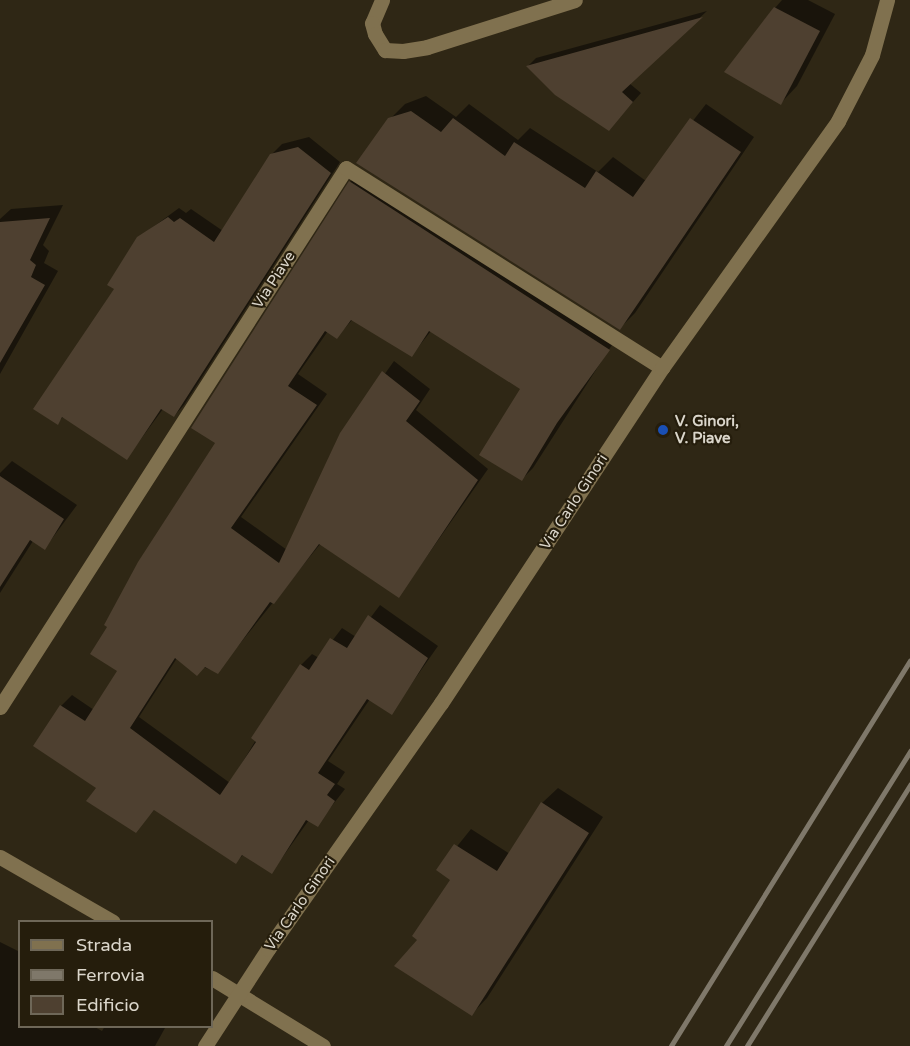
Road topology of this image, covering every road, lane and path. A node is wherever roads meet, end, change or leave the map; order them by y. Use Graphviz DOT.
graph roads {
  1 [pos="382,0"];
  2 [pos="575,0"];
  3 [pos="887,0"];
  4 [pos="662,368"];
  5 [pos="0,707"];
  6 [pos="0,856"];
  7 [pos="111,920"];
  8 [pos="213,979"];
  9 [pos="240,995"];
  10 [pos="205,1046"];
  11 [pos="323,1046"];
  1 -- 2 [label="street"];
  3 -- 4 [label="street, Via Carlo Ginori"];
  4 -- 5 [label="street, Via Piave"];
  4 -- 9 [label="street, Via Carlo Ginori"];
  6 -- 7 [label="street"];
  8 -- 9 [label="street"];
  9 -- 10 [label="street, Via Carlo Ginori"];
  9 -- 11 [label="street"];
}
